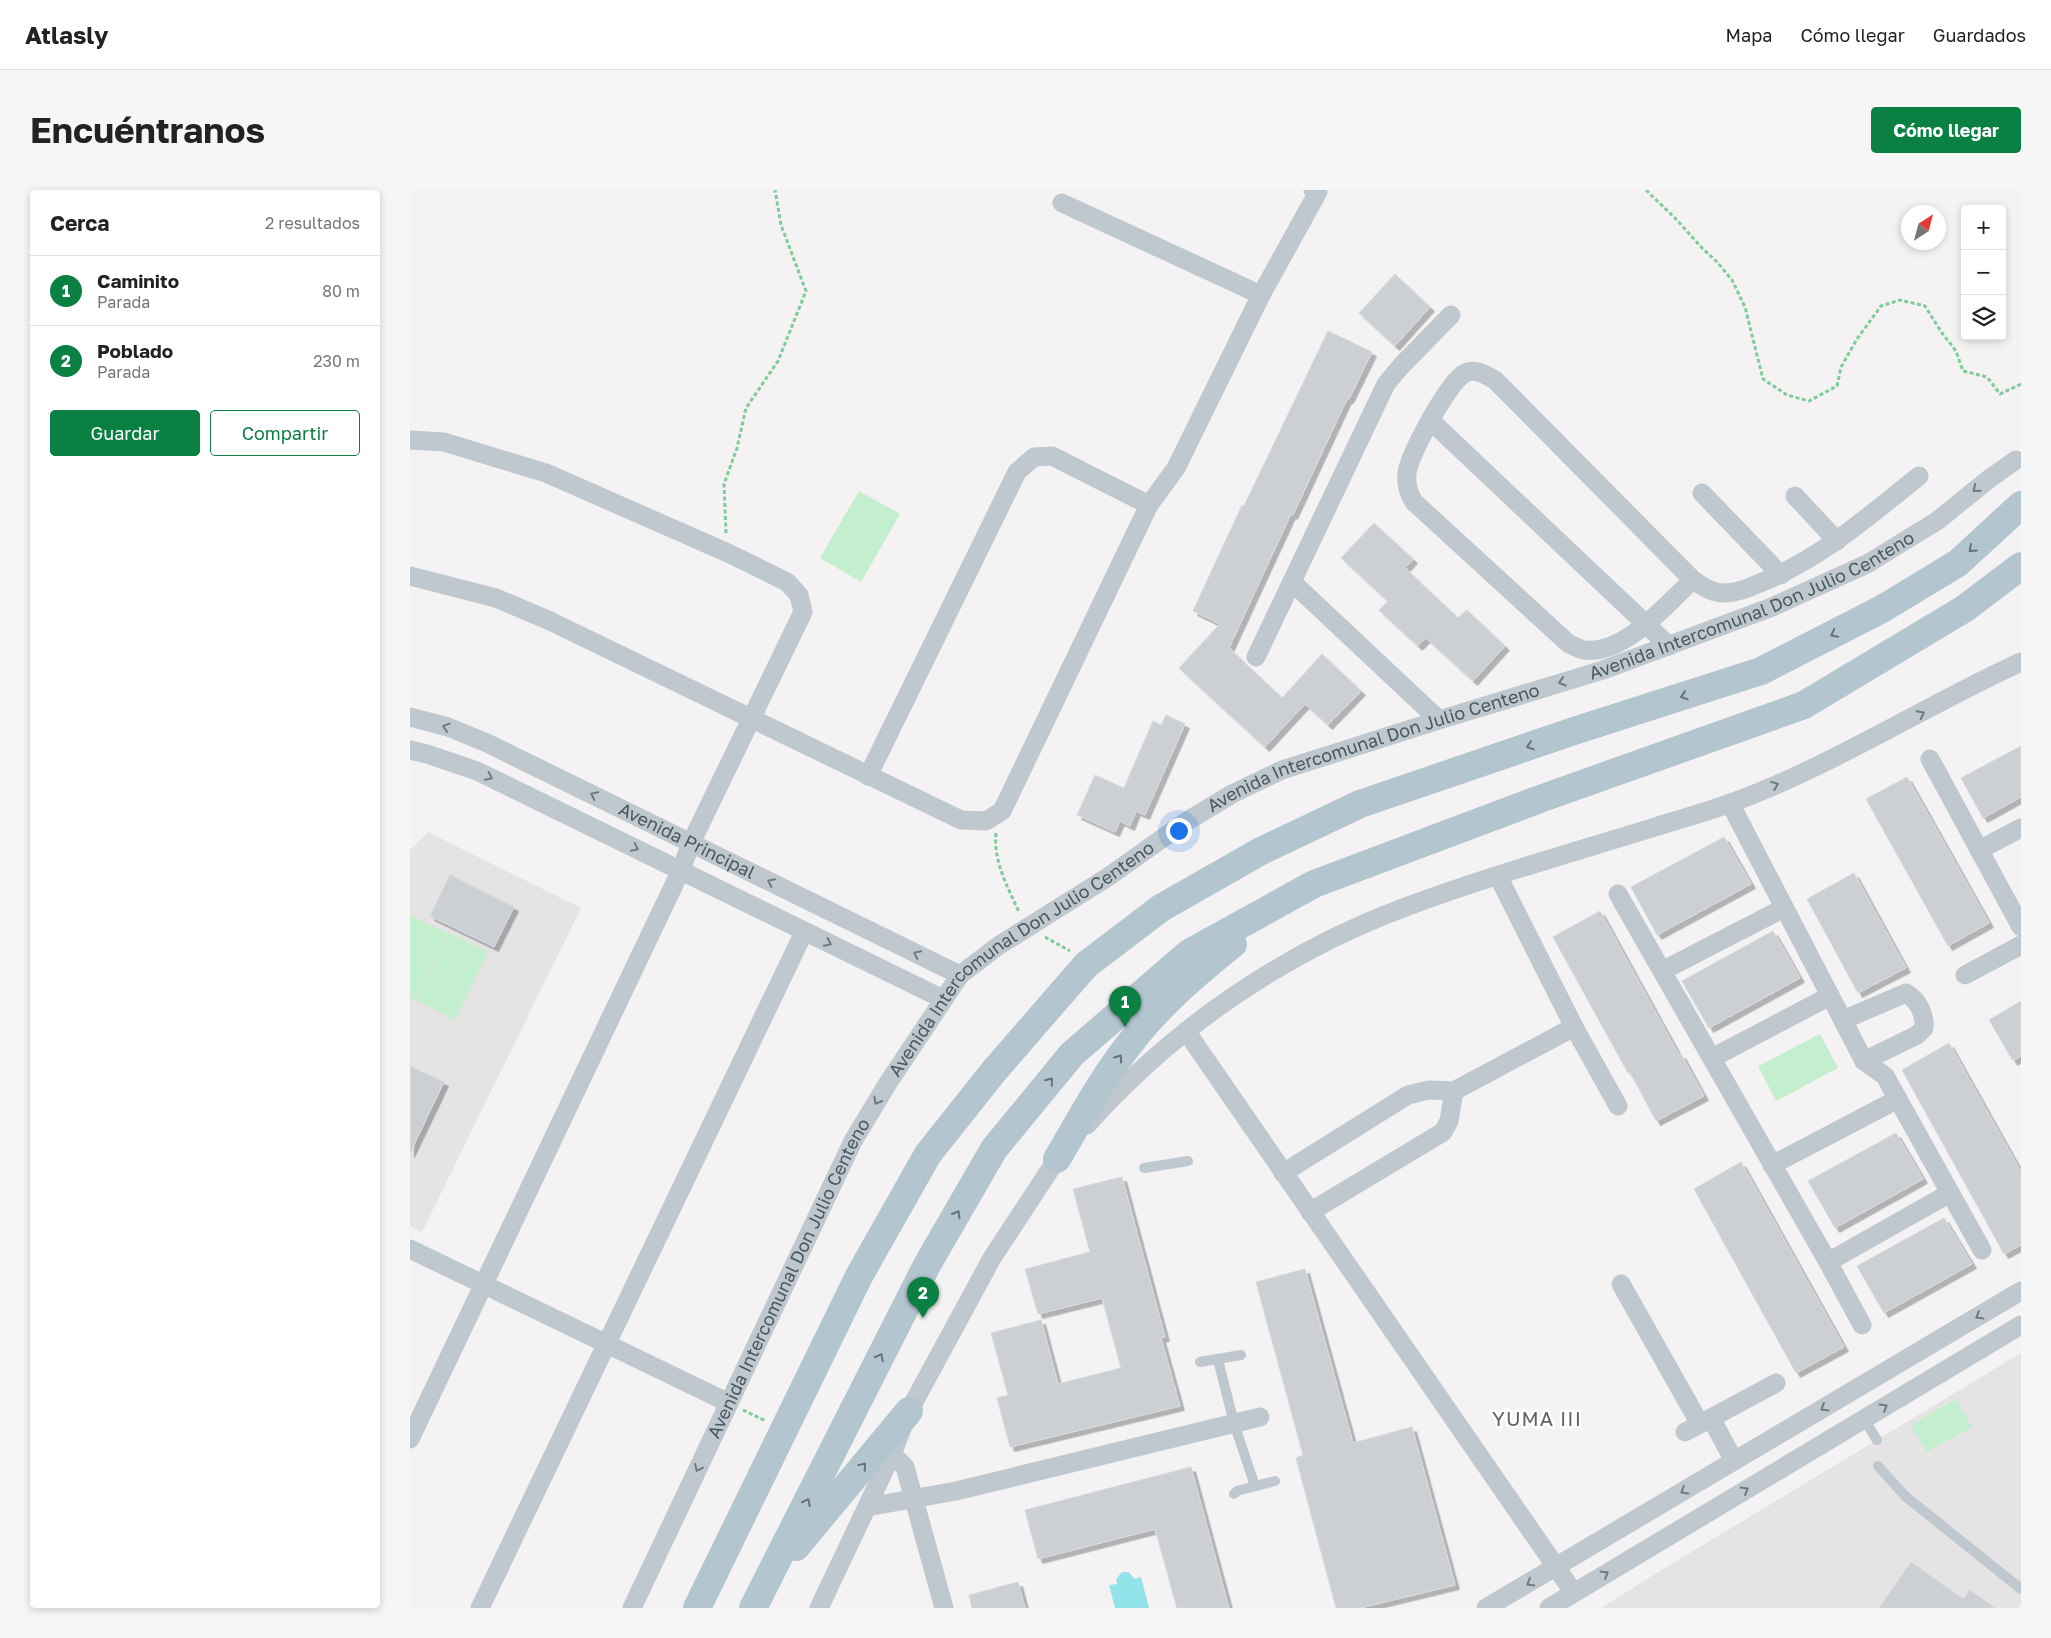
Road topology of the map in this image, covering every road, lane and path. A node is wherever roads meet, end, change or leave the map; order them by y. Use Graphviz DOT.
graph roads {
  1 [pos="774,190"];
  2 [pos="1313,190"];
  3 [pos="1646,190"];
  4 [pos="1062,203"];
  5 [pos="1261,294"];
  6 [pos="1451,315"];
  7 [pos="2021,384"];
  8 [pos="1430,420"];
  9 [pos="410,440"];
  10 [pos="2019,463"];
  11 [pos="1919,476"];
  12 [pos="1702,493"];
  13 [pos="1796,496"];
  14 [pos="1148,505"];
  15 [pos="2021,505"];
  16 [pos="1838,541"];
  17 [pos="728,552"];
  18 [pos="2021,566"];
  19 [pos="1781,575"];
  20 [pos="410,576"];
  21 [pos="1693,580"];
  22 [pos="1292,582"];
  23 [pos="1646,622"];
  24 [pos="1669,646"];
  25 [pos="1256,657"];
  26 [pos="2021,662"];
  27 [pos="410,717"];
  28 [pos="752,718"];
  29 [pos="1439,720"];
  30 [pos="410,750"];
  31 [pos="1930,759"];
  32 [pos="868,776"];
  33 [pos="1730,803"];
  34 [pos="1002,811"];
  35 [pos="2021,828"];
  36 [pos="691,843"];
  37 [pos="1979,850"];
  38 [pos="681,870"];
  39 [pos="1498,876"];
  40 [pos="1300,892"];
  41 [pos="1618,894"];
  42 [pos="1784,908"];
  43 [pos="1024,920"];
  44 [pos="2021,927"];
  45 [pos="804,932"];
  46 [pos="2021,945"];
  47 [pos="1086,965"];
  48 [pos="1662,971"];
  49 [pos="960,975"];
  50 [pos="1965,975"];
  51 [pos="1830,996"];
  52 [pos="943,999"];
  53 [pos="1843,1020"];
  54 [pos="1574,1028"];
  55 [pos="1186,1031"];
  56 [pos="1712,1058"];
  57 [pos="1864,1061"];
  58 [pos="1454,1091"];
  59 [pos="1898,1099"];
  60 [pos="1618,1106"];
  61 [pos="1057,1159"];
  62 [pos="1188,1161"];
  63 [pos="1772,1164"];
  64 [pos="1144,1168"];
  65 [pos="1283,1173"];
  66 [pos="1950,1193"];
  67 [pos="1310,1212"];
  68 [pos="410,1249"];
  69 [pos="1982,1250"];
  70 [pos="1828,1262"];
  71 [pos="1621,1284"];
  72 [pos="483,1285"];
  73 [pos="2021,1291"];
  74 [pos="1862,1325"];
  75 [pos="2021,1325"];
  76 [pos="606,1345"];
  77 [pos="1241,1356"];
  78 [pos="1218,1360"];
  79 [pos="1200,1362"];
  80 [pos="1776,1383"];
  81 [pos="1848,1394"];
  82 [pos="728,1403"];
  83 [pos="909,1411"];
  84 [pos="1260,1417"];
  85 [pos="1864,1419"];
  86 [pos="1234,1423"];
  87 [pos="1699,1425"];
  88 [pos="784,1430"];
  89 [pos="410,1439"];
  90 [pos="1877,1440"];
  91 [pos="892,1454"];
  92 [pos="1734,1461"];
  93 [pos="1878,1466"];
  94 [pos="1276,1482"];
  95 [pos="1255,1486"];
  96 [pos="1234,1494"];
  97 [pos="915,1499"];
  98 [pos="867,1507"];
  99 [pos="1555,1568"];
  100 [pos="2021,1588"];
  101 [pos="1574,1593"];
  102 [pos="759,1596"];
  103 [pos="480,1608"];
  104 [pos="632,1608"];
  105 [pos="697,1608"];
  106 [pos="819,1608"];
  107 [pos="944,1608"];
  108 [pos="1486,1608"];
  109 [pos="1549,1608"];
  1 -- 17 [label="path"];
  2 -- 5 [label="street"];
  3 -- 7 [label="path"];
  4 -- 5 [label="street"];
  5 -- 14 [label="street"];
  6 -- 22 [label="street"];
  8 -- 21 [label="street"];
  8 -- 23 [label="street"];
  8 -- 23 [label="street"];
  9 -- 17 [label="street"];
  10 -- 24 [label="street, Avenida Intercomunal Don Julio Centeno, one-way"];
  11 -- 16 [label="street"];
  12 -- 19 [label="street"];
  13 -- 16 [label="street"];
  14 -- 32 [label="street"];
  14 -- 34 [label="street"];
  15 -- 47 [label="main road, one-way"];
  16 -- 19 [label="street"];
  17 -- 28 [label="street"];
  18 -- 40 [label="main road"];
  19 -- 21 [label="street"];
  20 -- 28 [label="street"];
  21 -- 23 [label="street"];
  22 -- 25 [label="street"];
  22 -- 29 [label="street"];
  23 -- 24 [label="street"];
  24 -- 29 [label="street, Avenida Intercomunal Don Julio Centeno, one-way"];
  33 -- 26 [label="street, one-way"];
  36 -- 27 [label="street, Avenida Principal, one-way"];
  28 -- 32 [label="street"];
  28 -- 36 [label="street"];
  29 -- 43 [label="street, Avenida Intercomunal Don Julio Centeno"];
  30 -- 38 [label="street, Avenida Principal, one-way"];
  31 -- 37 [label="street"];
  32 -- 34 [label="street"];
  33 -- 39 [label="street"];
  33 -- 42 [label="street"];
  34 -- 43 [label="path"];
  35 -- 37 [label="street"];
  36 -- 38 [label="street"];
  49 -- 36 [label="street, Avenida Principal, one-way"];
  37 -- 44 [label="street"];
  38 -- 45 [label="street, Avenida Principal"];
  38 -- 72 [label="street"];
  39 -- 54 [label="street"];
  39 -- 55 [label="street"];
  61 -- 40 [label="main road, one-way"];
  102 -- 40 [label="main road, one-way"];
  41 -- 48 [label="street"];
  42 -- 48 [label="street"];
  42 -- 51 [label="street"];
  43 -- 47 [label="path"];
  43 -- 49 [label="street, Avenida Intercomunal Don Julio Centeno"];
  45 -- 52 [label="street, Avenida Principal, one-way"];
  45 -- 76 [label="street"];
  46 -- 50 [label="street"];
  47 -- 88 [label="main road"];
  48 -- 56 [label="street"];
  49 -- 52 [label="street, Avenida Intercomunal Don Julio Centeno"];
  51 -- 53 [label="street"];
  51 -- 56 [label="street"];
  52 -- 82 [label="street, Avenida Intercomunal Don Julio Centeno, one-way"];
  53 -- 57 [label="street"];
  53 -- 57 [label="street"];
  54 -- 58 [label="street"];
  54 -- 60 [label="street"];
  55 -- 61 [label="street"];
  55 -- 65 [label="street"];
  56 -- 63 [label="street"];
  57 -- 59 [label="street"];
  58 -- 65 [label="street"];
  58 -- 67 [label="street"];
  59 -- 63 [label="street"];
  59 -- 66 [label="street"];
  61 -- 83 [label="street"];
  62 -- 64 [label="lane"];
  63 -- 70 [label="street"];
  65 -- 67 [label="street"];
  66 -- 69 [label="street"];
  66 -- 70 [label="street"];
  67 -- 99 [label="street"];
  68 -- 72 [label="street"];
  70 -- 74 [label="street"];
  71 -- 87 [label="street"];
  72 -- 76 [label="street"];
  72 -- 89 [label="street"];
  73 -- 81 [label="street, one-way"];
  85 -- 75 [label="street, one-way"];
  76 -- 82 [label="street"];
  76 -- 103 [label="street"];
  77 -- 78 [label="lane"];
  78 -- 79 [label="lane"];
  78 -- 86 [label="lane"];
  80 -- 87 [label="street"];
  81 -- 85 [label="street"];
  81 -- 92 [label="street, one-way"];
  82 -- 88 [label="path"];
  82 -- 104 [label="street, Avenida Intercomunal Don Julio Centeno, one-way"];
  83 -- 91 [label="street"];
  102 -- 83 [label="main road, one-way"];
  84 -- 86 [label="street"];
  85 -- 90 [label="lane"];
  101 -- 85 [label="street, one-way"];
  86 -- 95 [label="lane"];
  86 -- 97 [label="street"];
  87 -- 92 [label="street"];
  88 -- 105 [label="main road"];
  91 -- 97 [label="street"];
  91 -- 98 [label="street"];
  92 -- 99 [label="street, one-way"];
  93 -- 100 [label="lane"];
  94 -- 95 [label="lane"];
  95 -- 96 [label="lane"];
  97 -- 98 [label="street"];
  97 -- 107 [label="street"];
  98 -- 106 [label="street"];
  99 -- 101 [label="street"];
  99 -- 108 [label="street, one-way"];
  101 -- 109 [label="street"];
}
